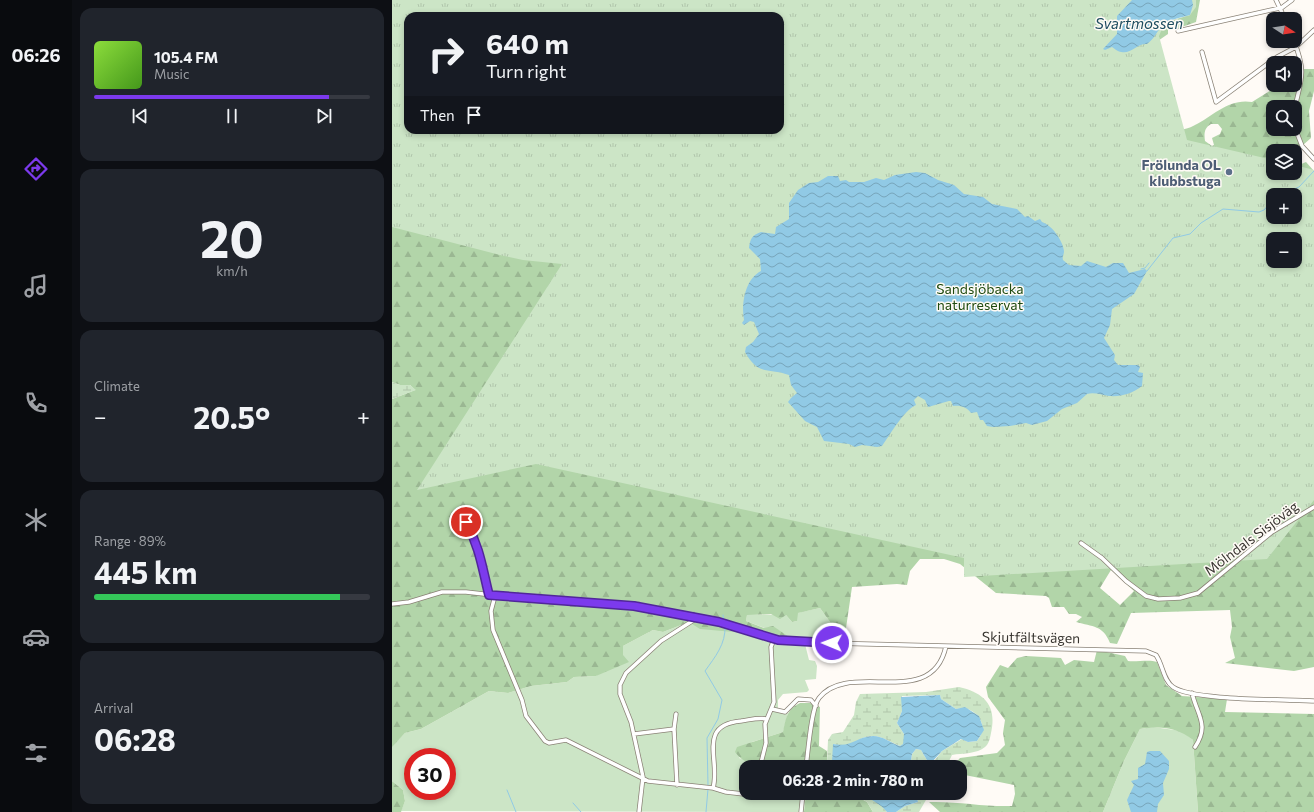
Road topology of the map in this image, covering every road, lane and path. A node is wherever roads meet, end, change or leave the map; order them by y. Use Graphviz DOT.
graph roads {
  1 [pos="1276,0"];
  2 [pos="1292,0"];
  3 [pos="1280,8"];
  4 [pos="1282,12"];
  5 [pos="1314,30"];
  6 [pos="1178,31"];
  7 [pos="1302,41"];
  8 [pos="1294,48"];
  9 [pos="1296,48"];
  10 [pos="1202,52"];
  11 [pos="1296,100"];
  12 [pos="1298,136"];
  13 [pos="1314,159"];
  14 [pos="1314,507"];
  15 [pos="466,522"];
  16 [pos="1081,543"];
  17 [pos="489,595"];
  18 [pos="495,596"];
  19 [pos="392,604"];
  20 [pos="697,618"];
  21 [pos="774,639"];
  22 [pos="946,646"];
  23 [pos="1192,693"];
  24 [pos="1314,701"];
  25 [pos="816,706"];
  26 [pos="772,708"];
  27 [pos="676,714"];
  28 [pos="766,720"];
  29 [pos="674,728"];
  30 [pos="634,734"];
  31 [pos="1195,747"];
  32 [pos="762,760"];
  33 [pos="807,760"];
  34 [pos="643,777"];
  35 [pos="677,785"];
  36 [pos="713,788"];
  37 [pos="739,794"];
  38 [pos="802,800"];
  39 [pos="639,812"];
  40 [pos="801,812"];
  1 -- 3 [label="street"];
  2 -- 3 [label="street"];
  3 -- 4 [label="street"];
  3 -- 6 [label="street"];
  5 -- 7 [label="street"];
  8 -- 10 [label="street"];
  9 -- 11 [label="street"];
  12 -- 13 [label="street"];
  14 -- 16 [label="street, Mölndals Sisjöväg"];
  15 -- 17 [label="street"];
  17 -- 18 [label="street"];
  17 -- 19 [label="street"];
  18 -- 20 [label="street"];
  18 -- 34 [label="street"];
  20 -- 21 [label="street"];
  20 -- 30 [label="street"];
  21 -- 22 [label="street"];
  21 -- 26 [label="street"];
  22 -- 23 [label="street, Skjutfältsvägen"];
  22 -- 25 [label="street"];
  23 -- 24 [label="street, Skjutfältsvägen"];
  23 -- 31 [label="street"];
  25 -- 26 [label="street"];
  25 -- 33 [label="street"];
  26 -- 28 [label="street"];
  27 -- 29 [label="street"];
  28 -- 32 [label="street"];
  28 -- 36 [label="street"];
  29 -- 30 [label="street"];
  29 -- 35 [label="street"];
  30 -- 34 [label="street"];
  34 -- 35 [label="street"];
  34 -- 39 [label="street"];
  35 -- 36 [label="street"];
  36 -- 37 [label="street"];
  38 -- 40 [label="street"];
}
